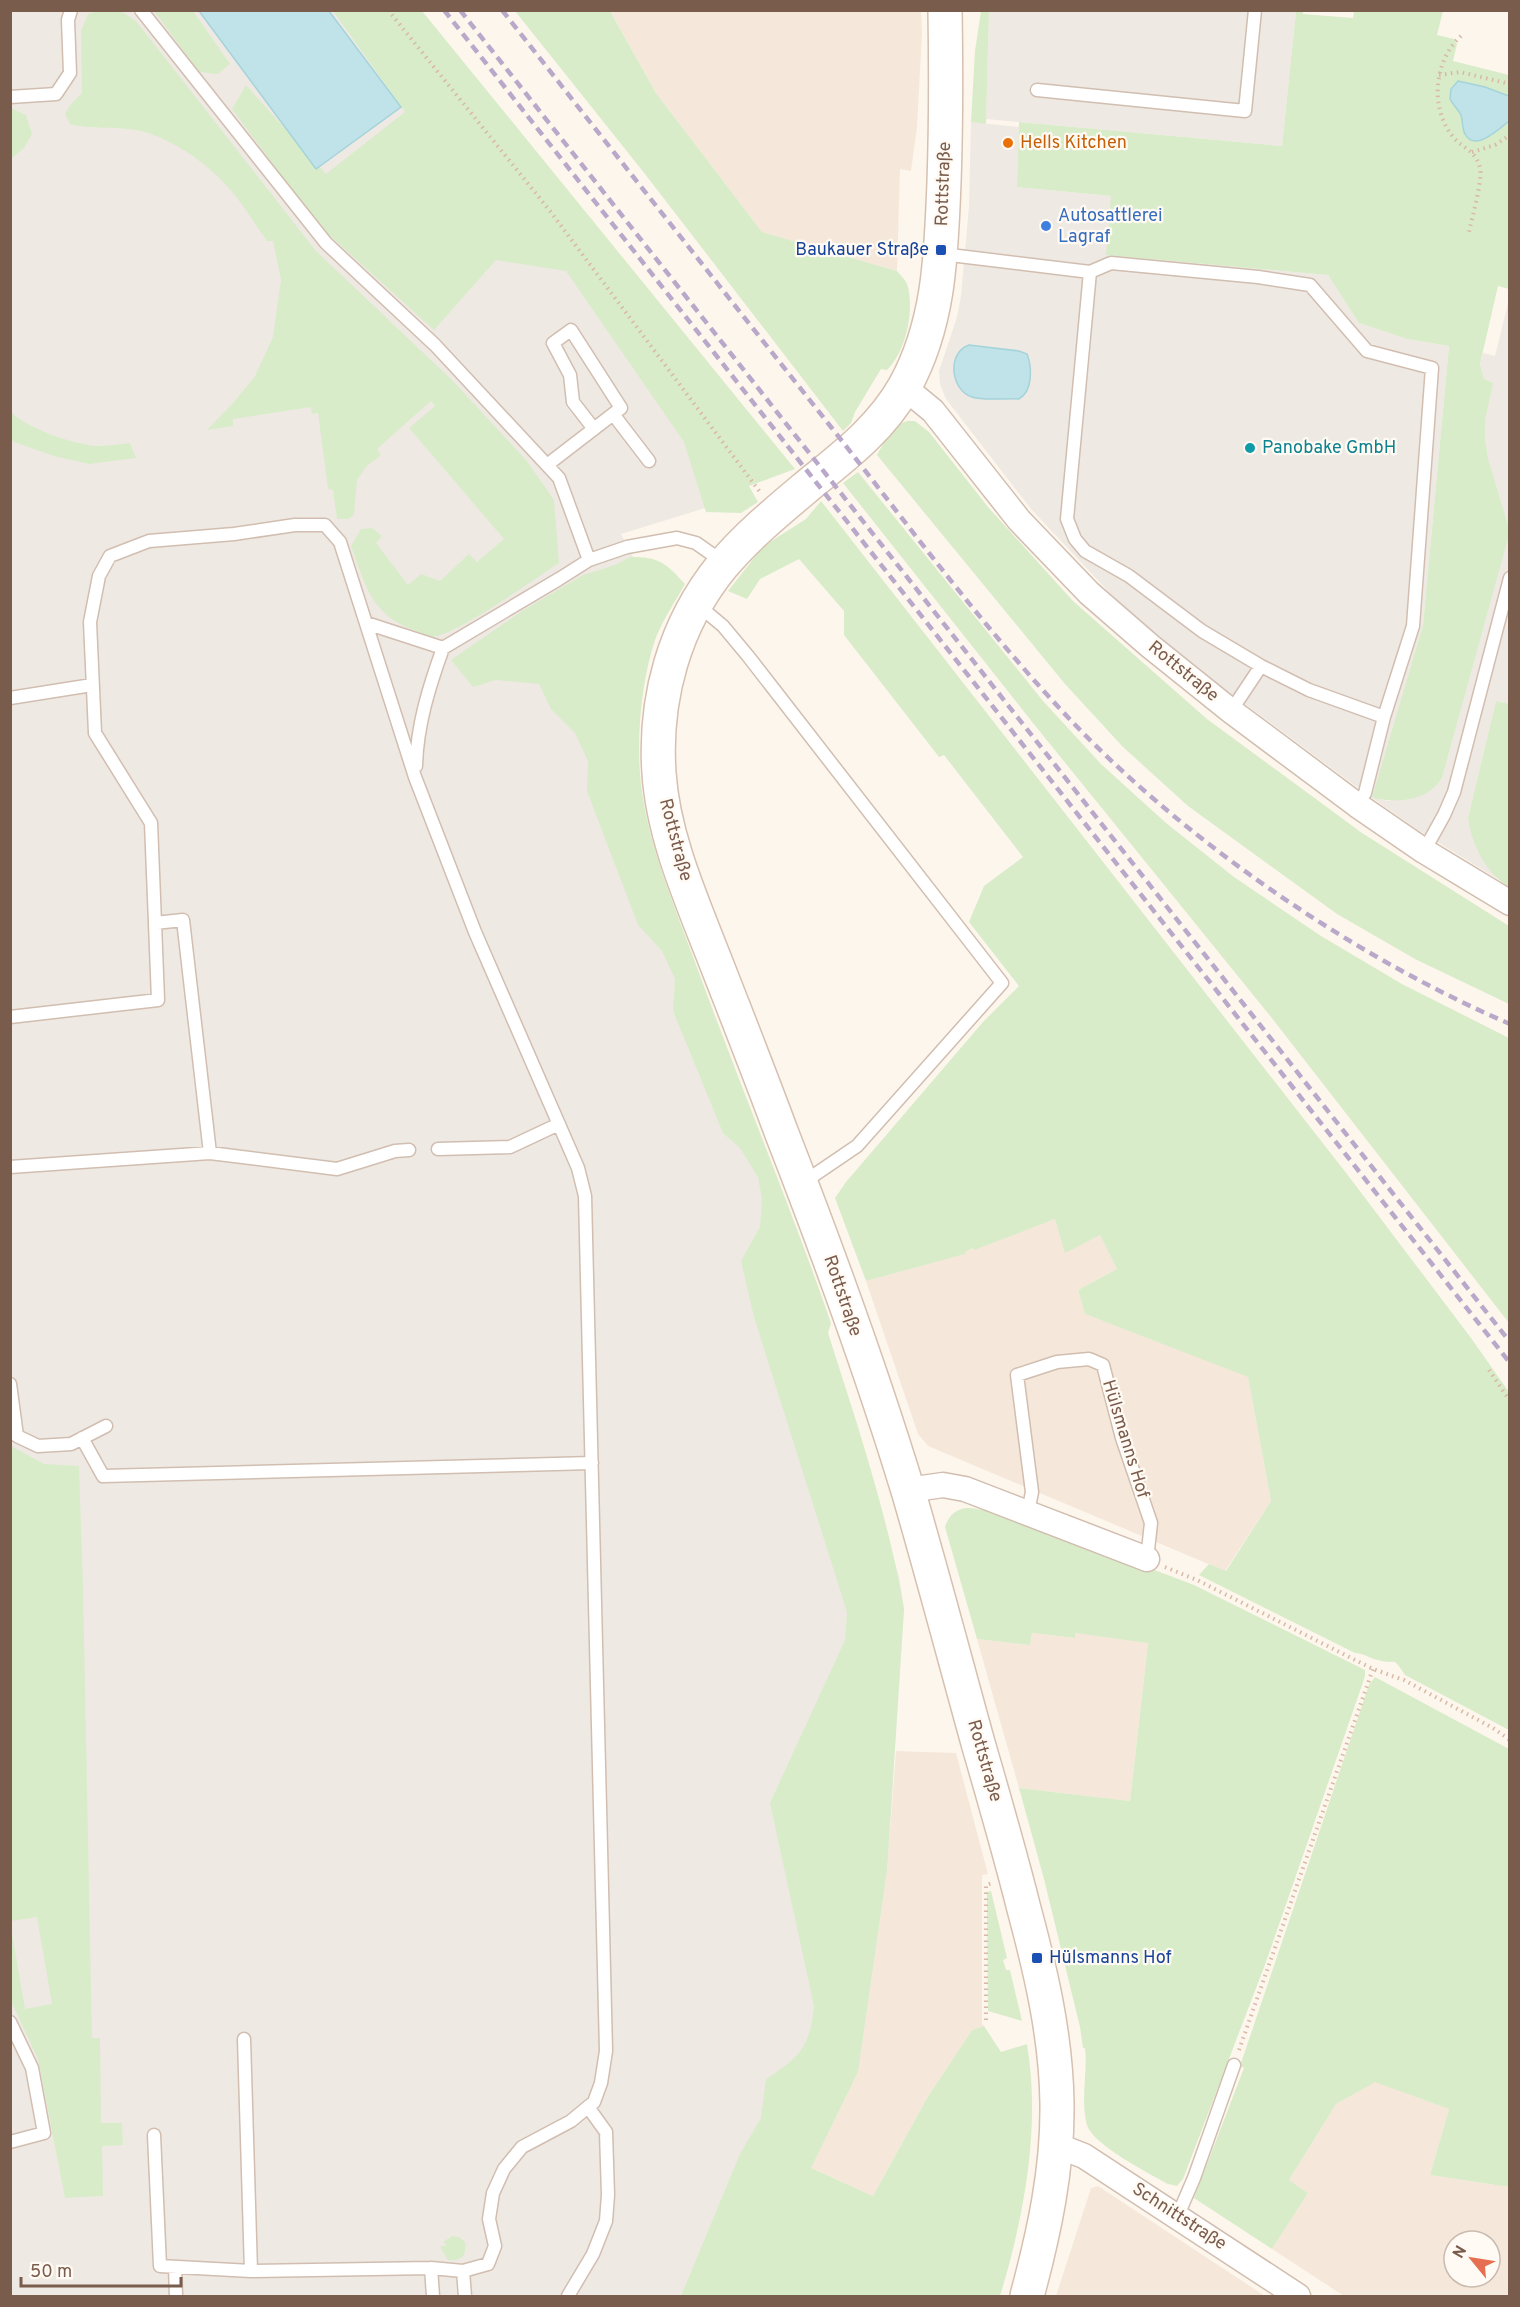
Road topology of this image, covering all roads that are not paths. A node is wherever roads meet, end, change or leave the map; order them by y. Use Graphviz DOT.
graph roads {
  1 [pos="71,10"];
  2 [pos="141,10"];
  3 [pos="945,10"];
  4 [pos="1255,10"];
  5 [pos="1037,90"];
  6 [pos="10,97"];
  7 [pos="953,256"];
  8 [pos="1090,272"];
  9 [pos="904,387"];
  10 [pos="613,414"];
  11 [pos="594,429"];
  12 [pos="649,461"];
  13 [pos="547,465"];
  14 [pos="589,560"];
  15 [pos="724,563"];
  16 [pos="1509,578"];
  17 [pos="697,604"];
  18 [pos="366,623"];
  19 [pos="443,648"];
  20 [pos="1261,666"];
  21 [pos="92,685"];
  22 [pos="10,698"];
  23 [pos="1231,711"];
  24 [pos="1384,717"];
  25 [pos="415,777"];
  26 [pos="1357,805"];
  27 [pos="1424,851"];
  28 [pos="1509,903"];
  29 [pos="155,923"];
  30 [pos="10,1017"];
  31 [pos="559,1124"];
  32 [pos="438,1149"];
  33 [pos="409,1150"];
  34 [pos="210,1153"];
  35 [pos="10,1167"];
  36 [pos="801,1184"];
  37 [pos="10,1384"];
  38 [pos="106,1426"];
  39 [pos="82,1438"];
  40 [pos="592,1463"];
  41 [pos="908,1490"];
  42 [pos="1028,1512"];
  43 [pos="1147,1559"];
  44 [pos="10,2022"];
  45 [pos="244,2039"];
  46 [pos="1234,2065"];
  47 [pos="588,2107"];
  48 [pos="154,2135"];
  49 [pos="10,2142"];
  50 [pos="1056,2145"];
  51 [pos="1178,2215"];
  52 [pos="175,2266"];
  53 [pos="431,2268"];
  54 [pos="250,2271"];
  55 [pos="463,2271"];
  56 [pos="176,2296"];
  57 [pos="433,2296"];
  58 [pos="465,2296"];
  59 [pos="568,2296"];
  60 [pos="1027,2296"];
  61 [pos="1298,2296"];
  1 -- 6 [label="lane"];
  2 -- 13 [label="lane"];
  3 -- 7 [label="street, Rottstraße"];
  4 -- 5 [label="lane"];
  7 -- 8 [label="lane"];
  7 -- 9 [label="street, Rottstraße"];
  8 -- 20 [label="lane"];
  8 -- 24 [label="lane"];
  9 -- 15 [label="street, Rottstraße"];
  9 -- 23 [label="street, Rottstraße"];
  10 -- 11 [label="lane"];
  10 -- 11 [label="lane"];
  10 -- 12 [label="lane"];
  11 -- 13 [label="lane"];
  13 -- 14 [label="lane"];
  14 -- 15 [label="lane"];
  14 -- 19 [label="lane"];
  15 -- 17 [label="street, Rottstraße"];
  16 -- 27 [label="lane"];
  17 -- 36 [label="street, Rottstraße"];
  17 -- 36 [label="lane"];
  18 -- 19 [label="lane"];
  18 -- 21 [label="lane"];
  18 -- 25 [label="lane"];
  19 -- 25 [label="lane"];
  20 -- 23 [label="lane"];
  20 -- 24 [label="lane"];
  21 -- 22 [label="lane"];
  21 -- 29 [label="lane"];
  23 -- 26 [label="street, Rottstraße"];
  24 -- 26 [label="lane"];
  25 -- 31 [label="lane"];
  26 -- 27 [label="street, Rottstraße"];
  27 -- 28 [label="street, Rottstraße"];
  29 -- 30 [label="lane"];
  29 -- 34 [label="lane"];
  31 -- 32 [label="lane"];
  31 -- 40 [label="lane"];
  33 -- 34 [label="lane"];
  34 -- 35 [label="lane"];
  36 -- 41 [label="street, Rottstraße"];
  37 -- 39 [label="lane"];
  38 -- 39 [label="lane"];
  39 -- 40 [label="lane"];
  40 -- 47 [label="lane"];
  41 -- 42 [label="street"];
  41 -- 50 [label="street, Rottstraße"];
  42 -- 43 [label="street"];
  42 -- 43 [label="lane, Hülsmanns Hof"];
  44 -- 49 [label="lane"];
  45 -- 54 [label="lane"];
  46 -- 51 [label="lane"];
  47 -- 55 [label="lane"];
  47 -- 59 [label="lane"];
  48 -- 52 [label="lane"];
  50 -- 51 [label="street, Schnittstraße"];
  50 -- 60 [label="street, Rottstraße"];
  51 -- 61 [label="street, Schnittstraße"];
  52 -- 54 [label="lane"];
  52 -- 56 [label="lane"];
  53 -- 54 [label="lane"];
  53 -- 55 [label="lane"];
  53 -- 57 [label="lane"];
  55 -- 58 [label="lane"];
}
